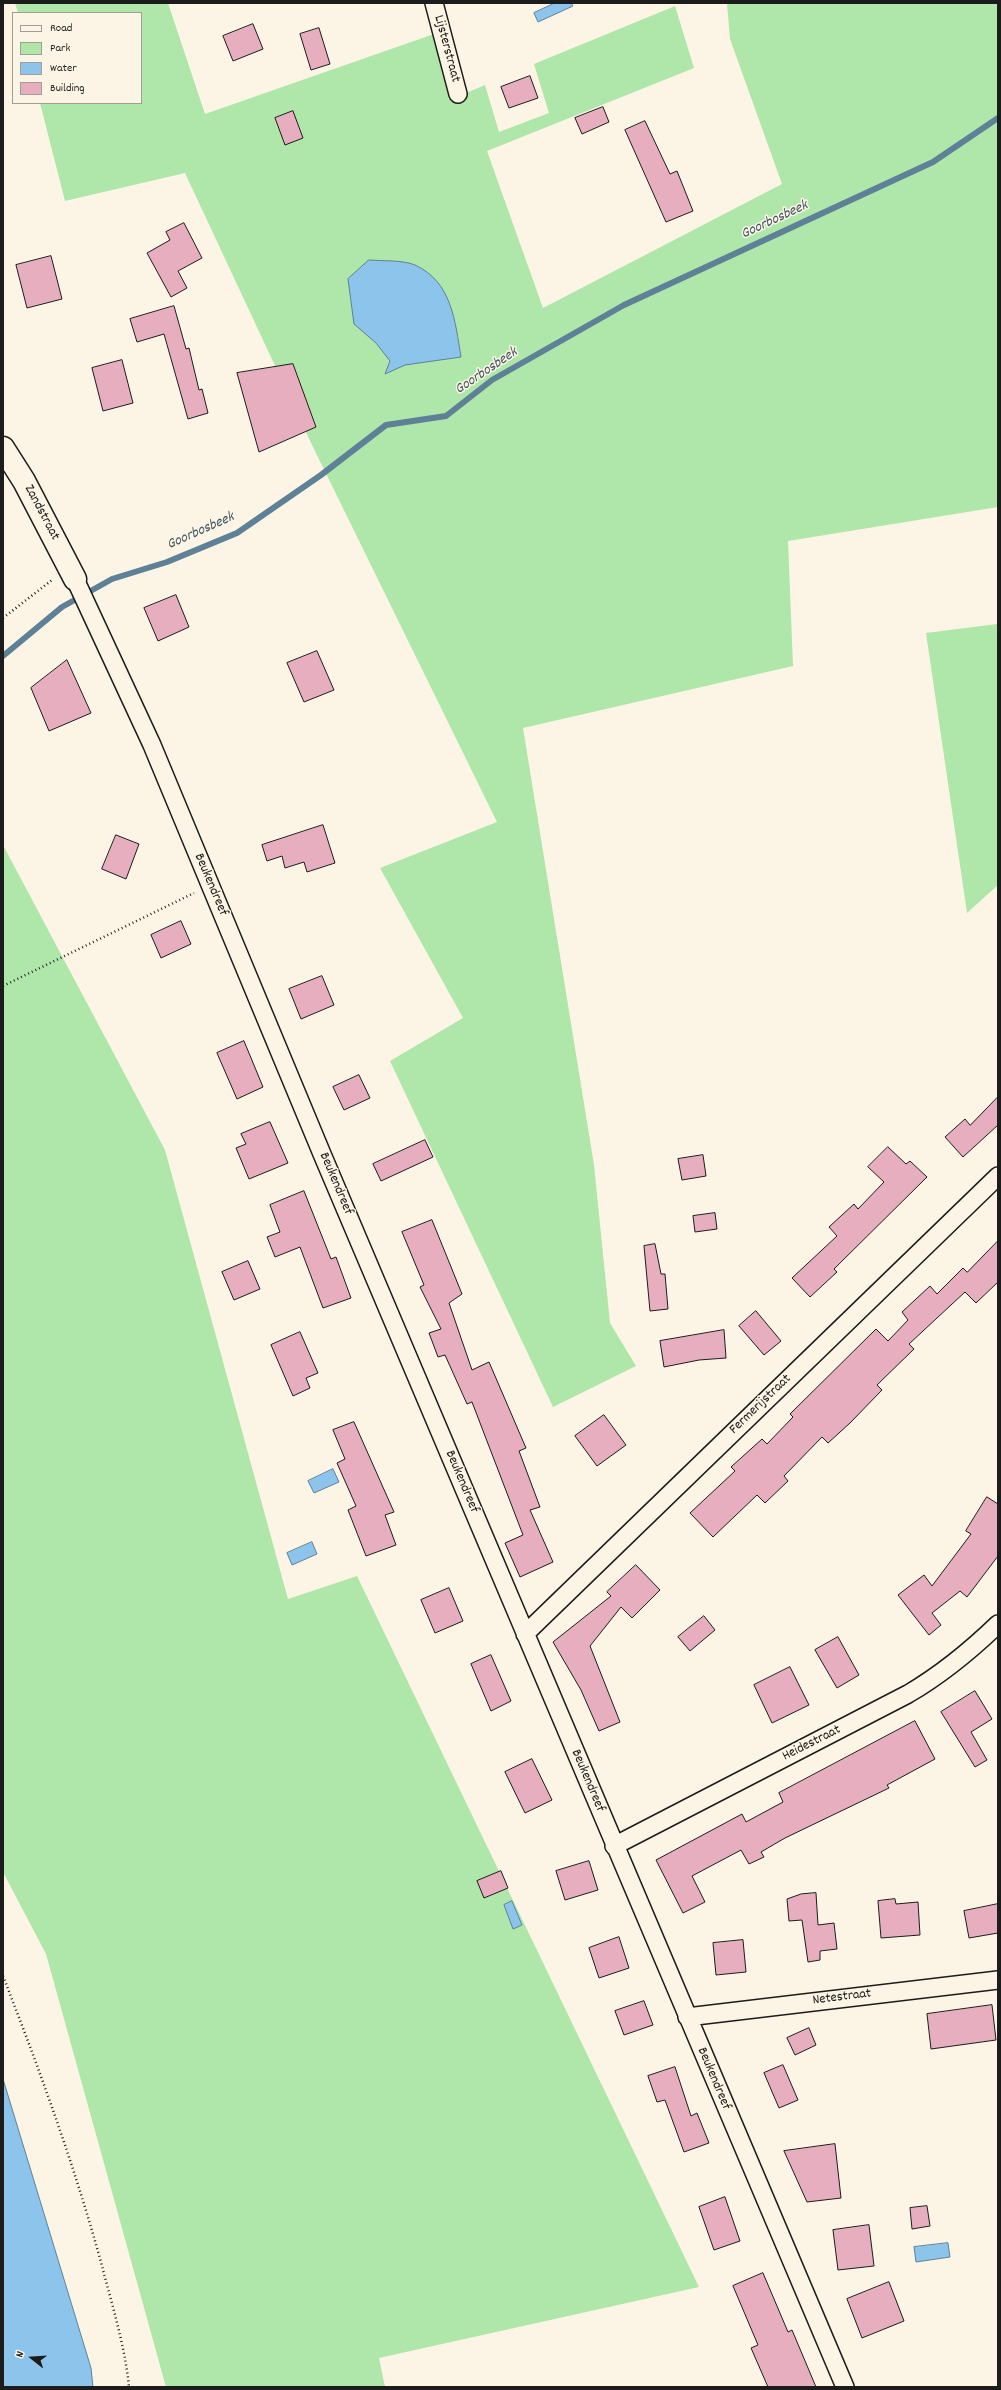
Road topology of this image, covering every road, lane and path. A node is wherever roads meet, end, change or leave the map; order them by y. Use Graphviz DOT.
graph roads {
  1 [pos="434,3"];
  2 [pos="458,94"];
  3 [pos="3,448"];
  4 [pos="72,573"];
  5 [pos="3,618"];
  6 [pos="211,886"];
  7 [pos="3,986"];
  8 [pos="998,1176"];
  9 [pos="998,1624"];
  10 [pos="525,1634"];
  11 [pos="614,1846"];
  12 [pos="3,1976"];
  13 [pos="998,1980"];
  14 [pos="687,2017"];
  15 [pos="129,2387"];
  16 [pos="845,2387"];
  1 -- 2 [label="street, Lijsterstraat"];
  3 -- 4 [label="street, Zandstraat"];
  4 -- 5 [label="path"];
  4 -- 6 [label="street, Beukendreef"];
  6 -- 7 [label="path"];
  6 -- 10 [label="street, Beukendreef"];
  8 -- 10 [label="street, Fermerijstraat"];
  9 -- 11 [label="street, Heidestraat"];
  10 -- 11 [label="street, Beukendreef"];
  11 -- 14 [label="street, Beukendreef"];
  12 -- 15 [label="path"];
  13 -- 14 [label="street, Netestraat"];
  14 -- 16 [label="street, Beukendreef"];
}
